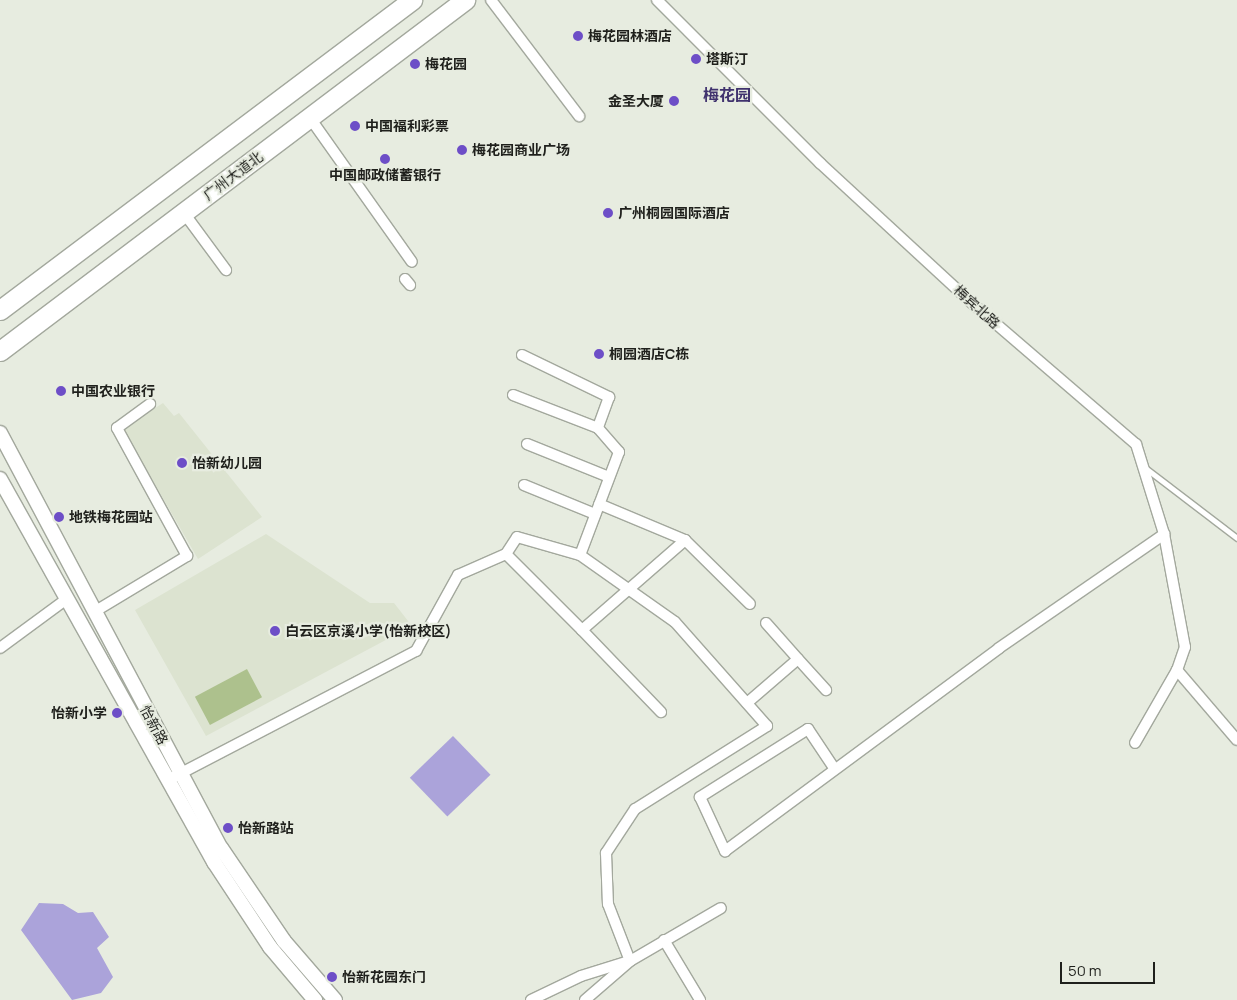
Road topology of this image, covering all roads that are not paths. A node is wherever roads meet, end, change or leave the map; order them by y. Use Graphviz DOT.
graph roads {
  1 [pos="412,0"];
  2 [pos="466,0"];
  3 [pos="491,0"];
  4 [pos="657,0"];
  5 [pos="579,116"];
  6 [pos="310,118"];
  7 [pos="184,213"];
  8 [pos="412,262"];
  9 [pos="226,270"];
  10 [pos="0,310"];
  11 [pos="0,351"];
  12 [pos="522,355"];
  13 [pos="513,395"];
  14 [pos="150,404"];
  15 [pos="598,428"];
  16 [pos="0,434"];
  17 [pos="528,444"];
  18 [pos="1144,466"];
  19 [pos="609,477"];
  20 [pos="0,479"];
  21 [pos="524,485"];
  22 [pos="597,509"];
  23 [pos="1164,534"];
  24 [pos="1237,538"];
  25 [pos="685,540"];
  26 [pos="506,554"];
  27 [pos="580,555"];
  28 [pos="627,588"];
  29 [pos="68,598"];
  30 [pos="750,604"];
  31 [pos="94,612"];
  32 [pos="766,623"];
  33 [pos="582,630"];
  34 [pos="0,648"];
  35 [pos="798,659"];
  36 [pos="1178,670"];
  37 [pos="826,690"];
  38 [pos="747,703"];
  39 [pos="661,712"];
  40 [pos="1237,740"];
  41 [pos="1136,743"];
  42 [pos="834,768"];
  43 [pos="174,777"];
  44 [pos="721,908"];
  45 [pos="664,940"];
  46 [pos="630,961"];
  47 [pos="315,1000"];
  48 [pos="335,1000"];
  49 [pos="531,1000"];
  50 [pos="585,1000"];
  51 [pos="700,1000"];
  1 -- 10 [label="highway"];
  2 -- 6 [label="highway, 广州大道北"];
  3 -- 5 [label="street"];
  4 -- 18 [label="street, 梅宾北路"];
  6 -- 7 [label="highway, 广州大道北"];
  6 -- 8 [label="street"];
  7 -- 9 [label="street"];
  7 -- 11 [label="highway, 广州大道北"];
  12 -- 15 [label="street"];
  13 -- 15 [label="street"];
  14 -- 31 [label="street"];
  15 -- 19 [label="street"];
  16 -- 31 [label="main road, 怡新路"];
  17 -- 19 [label="street"];
  18 -- 23 [label="street, 梅宾北路"];
  18 -- 24 [label="lane"];
  19 -- 22 [label="street"];
  20 -- 29 [label="main road, 怡新路"];
  21 -- 22 [label="street"];
  22 -- 25 [label="street"];
  22 -- 27 [label="street"];
  23 -- 36 [label="street, 梅宾北路"];
  23 -- 42 [label="street"];
  25 -- 28 [label="street"];
  25 -- 30 [label="street"];
  26 -- 27 [label="street"];
  26 -- 33 [label="street"];
  26 -- 43 [label="street"];
  27 -- 28 [label="street"];
  28 -- 33 [label="street"];
  28 -- 38 [label="street"];
  29 -- 34 [label="street"];
  29 -- 43 [label="main road, 怡新路"];
  31 -- 43 [label="main road, 怡新路"];
  32 -- 35 [label="street"];
  33 -- 39 [label="street"];
  35 -- 37 [label="street"];
  35 -- 38 [label="street"];
  36 -- 40 [label="street"];
  36 -- 41 [label="street, 梅宾北路"];
  38 -- 46 [label="street"];
  42 -- 42 [label="street"];
  43 -- 47 [label="main road, 怡新路"];
  43 -- 48 [label="main road, 怡新路"];
  44 -- 45 [label="street"];
  45 -- 46 [label="street"];
  45 -- 51 [label="street"];
  46 -- 49 [label="street"];
  46 -- 50 [label="street"];
}
